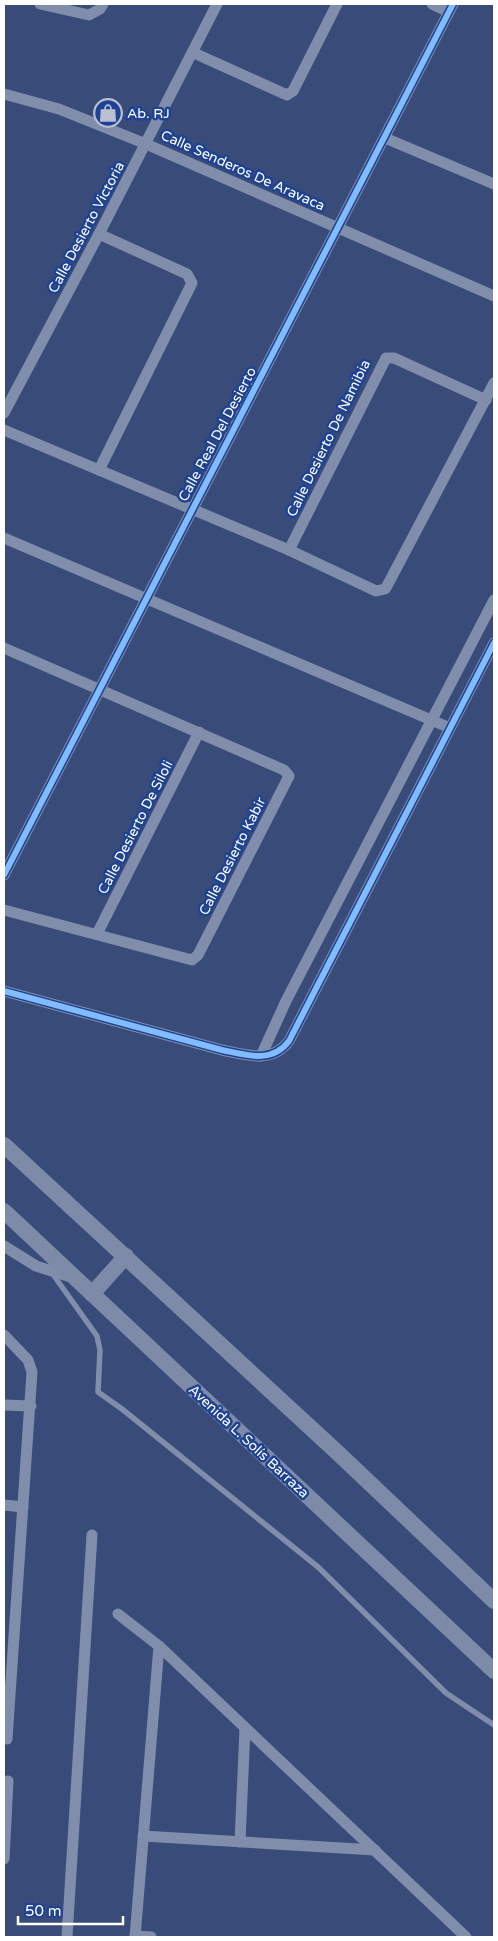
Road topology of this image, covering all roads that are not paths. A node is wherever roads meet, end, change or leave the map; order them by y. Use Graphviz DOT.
graph roads {
  1 [pos="40,4"];
  2 [pos="103,4"];
  3 [pos="217,4"];
  4 [pos="337,4"];
  5 [pos="432,4"];
  6 [pos="451,8"];
  7 [pos="194,53"];
  8 [pos="4,94"];
  9 [pos="385,138"];
  10 [pos="146,144"];
  11 [pos="494,184"];
  12 [pos="338,229"];
  13 [pos="99,234"];
  14 [pos="494,296"];
  15 [pos="494,383"];
  16 [pos="486,400"];
  17 [pos="4,414"];
  18 [pos="4,430"];
  19 [pos="99,470"];
  20 [pos="192,510"];
  21 [pos="4,538"];
  22 [pos="289,550"];
  23 [pos="148,600"];
  24 [pos="494,600"];
  25 [pos="494,643"];
  26 [pos="4,648"];
  27 [pos="101,689"];
  28 [pos="432,719"];
  29 [pos="450,728"];
  30 [pos="200,732"];
  31 [pos="4,875"];
  32 [pos="4,910"];
  33 [pos="97,934"];
  34 [pos="4,991"];
  35 [pos="261,1056"];
  36 [pos="4,1144"];
  37 [pos="4,1211"];
  38 [pos="4,1246"];
  39 [pos="126,1256"];
  40 [pos="52,1273"];
  41 [pos="76,1279"];
  42 [pos="92,1294"];
  43 [pos="4,1335"];
  44 [pos="4,1405"];
  45 [pos="31,1406"];
  46 [pos="4,1506"];
  47 [pos="22,1507"];
  48 [pos="92,1535"];
  49 [pos="494,1601"];
  50 [pos="9,1611"];
  51 [pos="118,1614"];
  52 [pos="159,1646"];
  53 [pos="494,1671"];
  54 [pos="6,1713"];
  55 [pos="494,1725"];
  56 [pos="245,1728"];
  57 [pos="7,1739"];
  58 [pos="8,1781"];
  59 [pos="5,1811"];
  60 [pos="144,1836"];
  61 [pos="240,1842"];
  62 [pos="375,1850"];
  63 [pos="4,1859"];
  64 [pos="67,1937"];
  65 [pos="135,1937"];
  66 [pos="151,1937"];
  67 [pos="466,1937"];
  1 -- 2 [label="street"];
  3 -- 7 [label="street, Calle Desierto Victoria"];
  4 -- 7 [label="street"];
  5 -- 6 [label="street"];
  6 -- 9 [label="street, Calle Real Del Desierto"];
  7 -- 10 [label="street, Calle Desierto Victoria"];
  8 -- 10 [label="street, Calle Senderos De Aravaca"];
  9 -- 11 [label="street"];
  9 -- 12 [label="street, Calle Real Del Desierto"];
  10 -- 12 [label="street, Calle Senderos De Aravaca"];
  10 -- 13 [label="street, Calle Desierto Victoria"];
  12 -- 14 [label="street, Calle Senderos De Aravaca"];
  12 -- 20 [label="street, Calle Real Del Desierto"];
  13 -- 17 [label="street, Calle Desierto Victoria"];
  13 -- 19 [label="street"];
  15 -- 16 [label="street"];
  16 -- 22 [label="street"];
  16 -- 22 [label="street, Calle Desierto De Namibia"];
  18 -- 19 [label="street"];
  19 -- 20 [label="street"];
  20 -- 22 [label="street"];
  20 -- 23 [label="street, Calle Real Del Desierto"];
  21 -- 23 [label="street"];
  23 -- 27 [label="street, Calle Real Del Desierto"];
  23 -- 28 [label="street"];
  24 -- 28 [label="street"];
  25 -- 29 [label="street"];
  26 -- 27 [label="street, Calle Desierto Kabir"];
  27 -- 30 [label="street, Calle Desierto Kabir"];
  27 -- 31 [label="street, Calle Real Del Desierto"];
  28 -- 29 [label="street"];
  28 -- 35 [label="street"];
  29 -- 35 [label="street"];
  30 -- 33 [label="street, Calle Desierto De Siloli"];
  30 -- 33 [label="street, Calle Desierto Kabir"];
  32 -- 33 [label="street, Calle Desierto Kabir"];
  34 -- 35 [label="street"];
  36 -- 39 [label="main road"];
  37 -- 41 [label="main road, Avenida L. Solís Barraza"];
  38 -- 40 [label="street"];
  39 -- 42 [label="main road"];
  39 -- 49 [label="main road"];
  40 -- 41 [label="street"];
  40 -- 55 [label="lane"];
  41 -- 42 [label="main road, Avenida L. Solís Barraza"];
  42 -- 53 [label="main road, Avenida L. Solís Barraza"];
  43 -- 45 [label="street"];
  44 -- 45 [label="street"];
  45 -- 47 [label="street"];
  46 -- 47 [label="street"];
  47 -- 50 [label="street"];
  48 -- 64 [label="street"];
  50 -- 54 [label="street"];
  51 -- 52 [label="street"];
  52 -- 56 [label="street"];
  52 -- 60 [label="street"];
  54 -- 57 [label="street"];
  56 -- 61 [label="street"];
  56 -- 62 [label="street"];
  58 -- 59 [label="street"];
  59 -- 63 [label="street"];
  60 -- 61 [label="street"];
  60 -- 65 [label="street"];
  61 -- 62 [label="street"];
  62 -- 67 [label="street"];
  65 -- 66 [label="street"];
}
